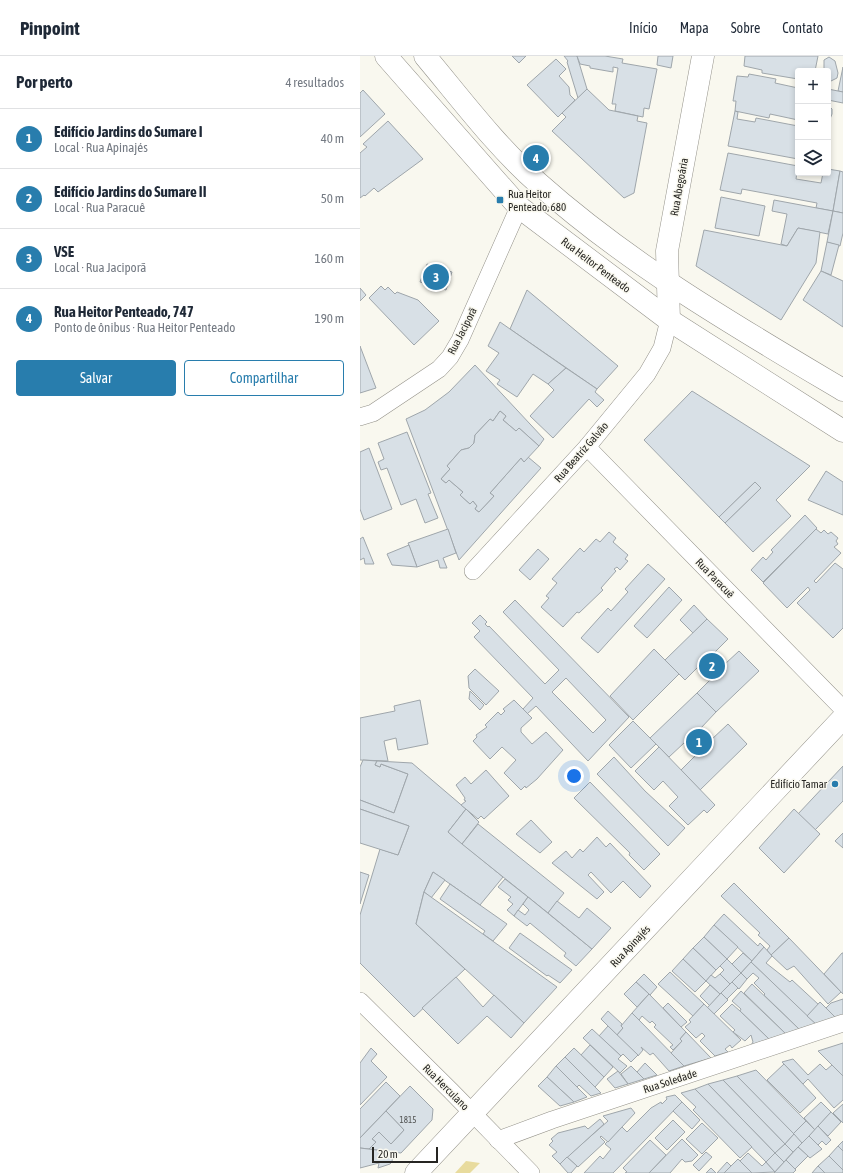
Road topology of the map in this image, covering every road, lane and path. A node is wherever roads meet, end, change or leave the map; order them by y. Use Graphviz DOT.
graph roads {
  1 [pos="386,56"];
  2 [pos="426,56"];
  3 [pos="703,56"];
  4 [pos="519,207"];
  5 [pos="667,282"];
  6 [pos="669,320"];
  7 [pos="843,390"];
  8 [pos="360,417"];
  9 [pos="843,431"];
  10 [pos="587,447"];
  11 [pos="473,571"];
  12 [pos="843,709"];
  13 [pos="843,718"];
  14 [pos="360,1001"];
  15 [pos="843,1023"];
  16 [pos="472,1113"];
  17 [pos="498,1140"];
  18 [pos="416,1173"];
  19 [pos="531,1173"];
  1 -- 4 [label="main road, Rua Heitor Penteado"];
  2 -- 5 [label="main road"];
  3 -- 5 [label="main road, Rua Abegoária"];
  4 -- 6 [label="main road, Rua Heitor Penteado"];
  4 -- 8 [label="street, Rua Jaciporã"];
  5 -- 6 [label="main road, Rua Abegoária"];
  5 -- 7 [label="main road"];
  6 -- 9 [label="main road, Rua Heitor Penteado"];
  6 -- 10 [label="street, Rua Beatriz Galvão"];
  10 -- 11 [label="street, Rua Beatriz Galvão"];
  10 -- 12 [label="street, Rua Paracuê"];
  13 -- 16 [label="main road, Rua Apinajés"];
  14 -- 16 [label="street, Rua Herculano"];
  15 -- 17 [label="street, Rua Soledade"];
  16 -- 17 [label="street, Rua Herculano"];
  16 -- 18 [label="main road, Rua Apinajés"];
  17 -- 19 [label="street, Rua Herculano"];
}
